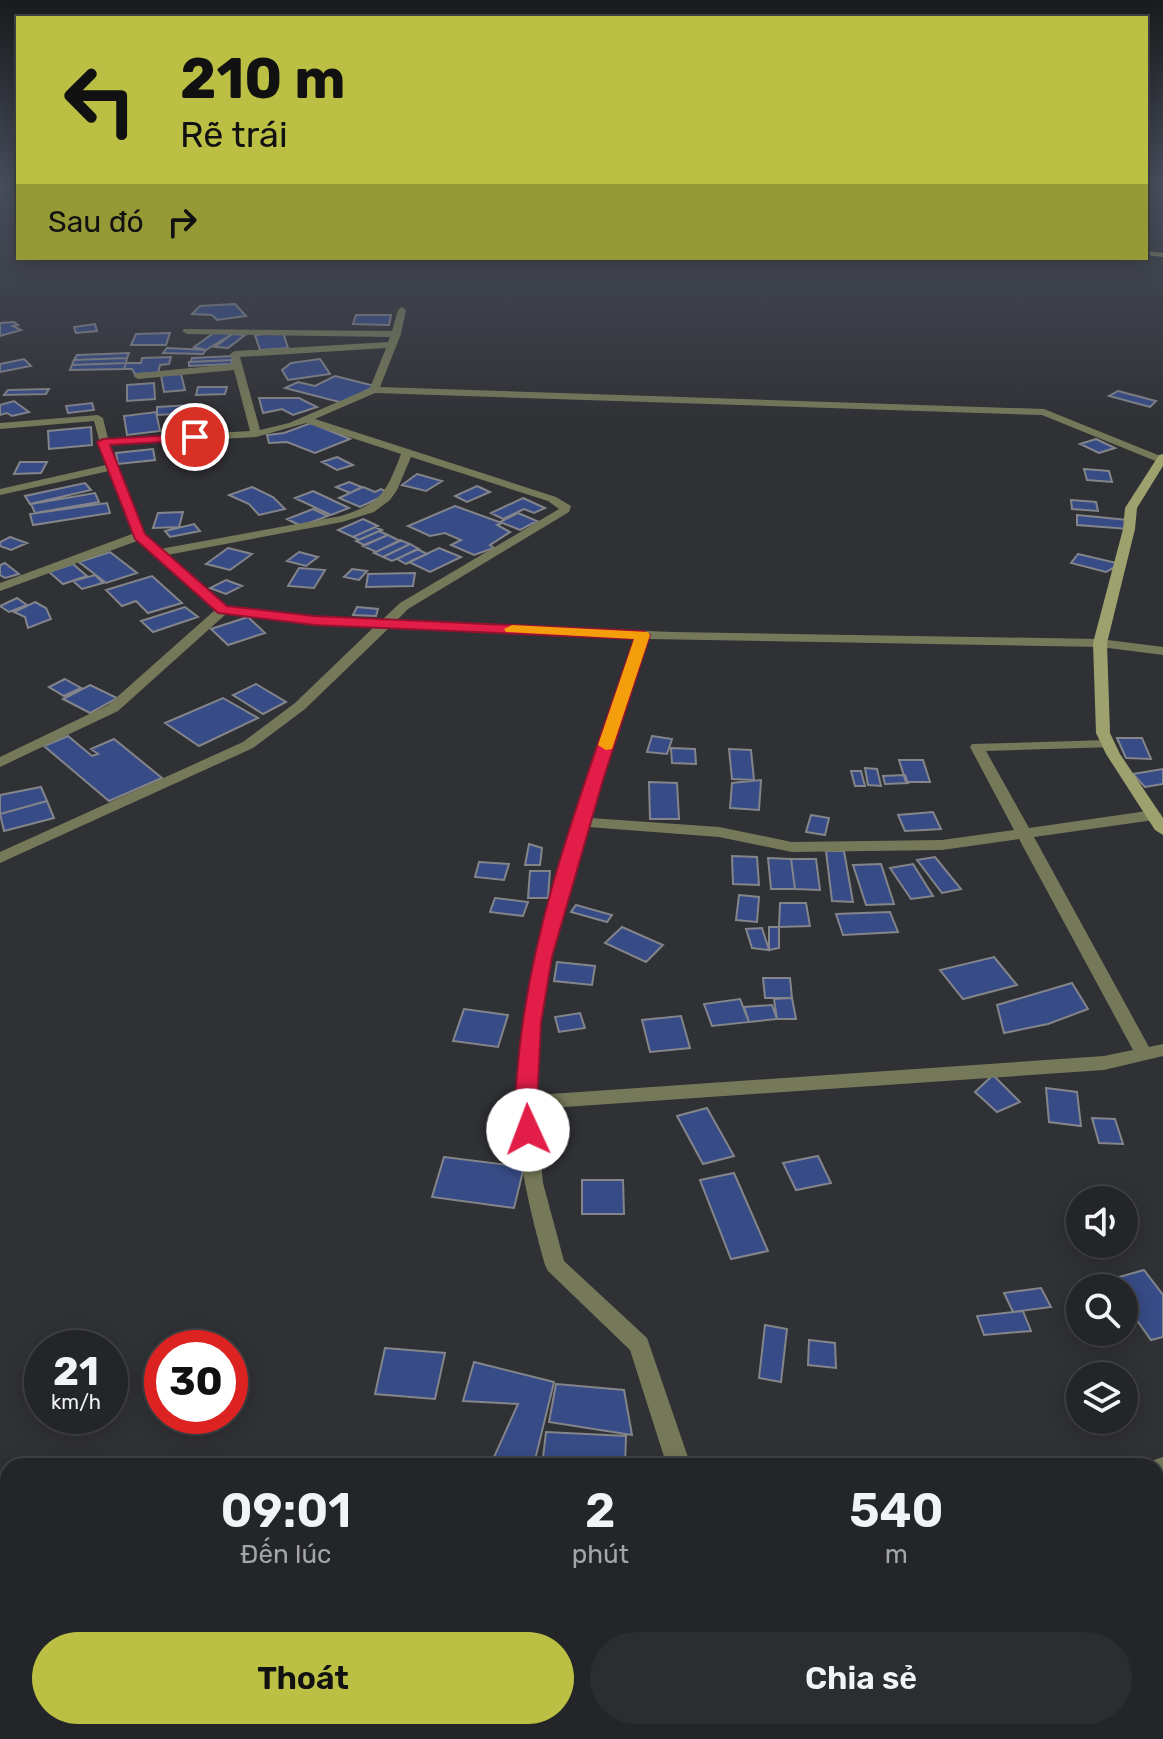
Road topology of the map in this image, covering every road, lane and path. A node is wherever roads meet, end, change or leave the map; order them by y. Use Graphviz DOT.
graph roads {
  1 [pos="402,310"];
  2 [pos="187,331"];
  3 [pos="396,334"];
  4 [pos="392,345"];
  5 [pos="237,367"];
  6 [pos="138,376"];
  7 [pos="374,390"];
  8 [pos="307,420"];
  9 [pos="0,426"];
  10 [pos="256,434"];
  11 [pos="103,442"];
  12 [pos="407,453"];
  13 [pos="1162,459"];
  14 [pos="114,467"];
  15 [pos="0,492"];
  16 [pos="139,536"];
  17 [pos="156,553"];
  18 [pos="0,587"];
  19 [pos="223,610"];
  20 [pos="386,623"];
  21 [pos="643,635"];
  22 [pos="1100,643"];
  23 [pos="1163,651"];
  24 [pos="1108,744"];
  25 [pos="0,763"];
  26 [pos="1154,815"];
  27 [pos="583,822"];
  28 [pos="1163,830"];
  29 [pos="1024,833"];
  30 [pos="2,855"];
  31 [pos="1154,1052"];
  32 [pos="526,1103"];
  33 [pos="676,1458"];
  1 -- 3 [label="street"];
  2 -- 3 [label="street"];
  3 -- 4 [label="street"];
  4 -- 5 [label="street"];
  4 -- 7 [label="street"];
  5 -- 6 [label="street"];
  5 -- 10 [label="street"];
  7 -- 8 [label="street"];
  7 -- 13 [label="street"];
  8 -- 10 [label="street"];
  8 -- 12 [label="street"];
  9 -- 11 [label="street"];
  10 -- 11 [label="street"];
  11 -- 14 [label="street"];
  12 -- 17 [label="street"];
  12 -- 20 [label="street"];
  13 -- 22 [label="street"];
  14 -- 15 [label="street"];
  14 -- 16 [label="street"];
  16 -- 17 [label="street"];
  16 -- 18 [label="street"];
  17 -- 19 [label="street"];
  19 -- 20 [label="street"];
  19 -- 25 [label="street"];
  20 -- 21 [label="street"];
  20 -- 30 [label="street"];
  21 -- 22 [label="street"];
  21 -- 27 [label="street"];
  22 -- 23 [label="street"];
  22 -- 24 [label="street"];
  24 -- 26 [label="street"];
  24 -- 29 [label="street"];
  26 -- 28 [label="street"];
  26 -- 29 [label="street"];
  27 -- 29 [label="street"];
  27 -- 32 [label="street"];
  29 -- 31 [label="street"];
  31 -- 32 [label="street"];
  32 -- 33 [label="street"];
}
